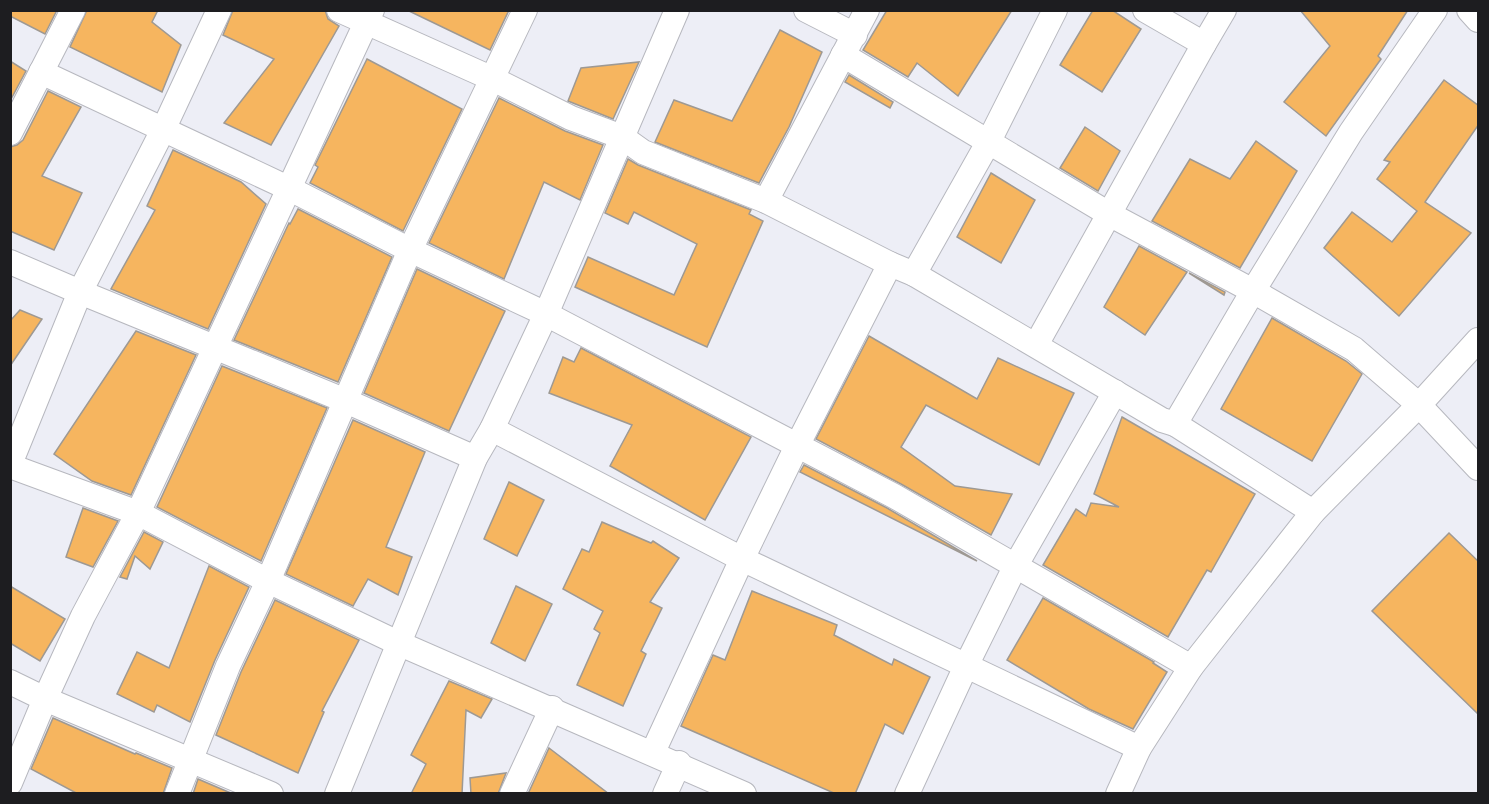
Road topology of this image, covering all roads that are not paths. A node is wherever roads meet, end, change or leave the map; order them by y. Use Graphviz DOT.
graph roads {
  1 [pos="74,10"];
  2 [pos="219,10"];
  3 [pos="339,10"];
  4 [pos="525,10"];
  5 [pos="677,10"];
  6 [pos="806,10"];
  7 [pos="867,10"];
  8 [pos="1055,10"];
  9 [pos="1145,10"];
  10 [pos="1224,10"];
  11 [pos="1435,10"];
  12 [pos="1469,10"];
  13 [pos="369,16"];
  14 [pos="1479,20"];
  15 [pos="1203,44"];
  16 [pos="849,45"];
  17 [pos="41,72"];
  18 [pos="493,79"];
  19 [pos="163,130"];
  20 [pos="10,133"];
  21 [pos="622,137"];
  22 [pos="989,141"];
  23 [pos="288,188"];
  24 [pos="766,201"];
  25 [pos="1109,214"];
  26 [pos="410,249"];
  27 [pos="10,262"];
  28 [pos="890,264"];
  29 [pos="914,274"];
  30 [pos="1253,291"];
  31 [pos="80,292"];
  32 [pos="546,314"];
  33 [pos="1479,340"];
  34 [pos="1036,345"];
  35 [pos="215,348"];
  36 [pos="1115,392"];
  37 [pos="346,401"];
  38 [pos="1419,405"];
  39 [pos="1175,424"];
  40 [pos="492,429"];
  41 [pos="797,446"];
  42 [pos="475,458"];
  43 [pos="10,465"];
  44 [pos="1479,468"];
  45 [pos="1313,512"];
  46 [pos="138,513"];
  47 [pos="742,560"];
  48 [pos="1016,565"];
  49 [pos="268,581"];
  50 [pos="398,643"];
  51 [pos="966,666"];
  52 [pos="1191,667"];
  53 [pos="10,682"];
  54 [pos="45,699"];
  55 [pos="552,708"];
  56 [pos="1139,748"];
  57 [pos="652,752"];
  58 [pos="191,760"];
  59 [pos="679,763"];
  60 [pos="10,783"];
  61 [pos="177,794"];
  62 [pos="271,794"];
  63 [pos="337,794"];
  64 [pos="512,794"];
  65 [pos="665,794"];
  66 [pos="744,794"];
  67 [pos="907,794"];
  68 [pos="1118,794"];
  1 -- 17 [label="street"];
  2 -- 19 [label="street"];
  3 -- 13 [label="street"];
  4 -- 18 [label="street"];
  5 -- 21 [label="street"];
  6 -- 16 [label="street"];
  7 -- 16 [label="street"];
  8 -- 22 [label="street"];
  9 -- 15 [label="street"];
  10 -- 15 [label="street"];
  11 -- 30 [label="street"];
  12 -- 14 [label="street"];
  13 -- 18 [label="street"];
  13 -- 23 [label="street"];
  15 -- 25 [label="street"];
  16 -- 22 [label="street"];
  16 -- 24 [label="street"];
  17 -- 19 [label="street"];
  17 -- 20 [label="street"];
  18 -- 21 [label="street"];
  18 -- 26 [label="street"];
  19 -- 23 [label="street"];
  19 -- 31 [label="street"];
  21 -- 24 [label="street"];
  21 -- 32 [label="street"];
  22 -- 25 [label="street"];
  22 -- 29 [label="street"];
  23 -- 26 [label="street"];
  23 -- 35 [label="street"];
  24 -- 28 [label="street"];
  25 -- 30 [label="street"];
  25 -- 34 [label="street"];
  26 -- 32 [label="street"];
  26 -- 37 [label="street"];
  27 -- 31 [label="street"];
  28 -- 29 [label="street"];
  28 -- 41 [label="street"];
  29 -- 34 [label="street"];
  30 -- 38 [label="street"];
  30 -- 39 [label="street"];
  31 -- 35 [label="street"];
  31 -- 43 [label="street"];
  32 -- 40 [label="street"];
  32 -- 41 [label="street"];
  33 -- 38 [label="street"];
  34 -- 36 [label="street"];
  35 -- 37 [label="street"];
  35 -- 46 [label="street"];
  36 -- 39 [label="street"];
  36 -- 48 [label="street"];
  37 -- 42 [label="street"];
  37 -- 49 [label="street"];
  38 -- 44 [label="street"];
  38 -- 45 [label="street"];
  39 -- 45 [label="street"];
  40 -- 42 [label="street"];
  40 -- 47 [label="street"];
  41 -- 47 [label="street"];
  41 -- 48 [label="street"];
  42 -- 50 [label="street"];
  43 -- 46 [label="street"];
  45 -- 52 [label="street"];
  46 -- 49 [label="street"];
  46 -- 54 [label="street"];
  47 -- 51 [label="street"];
  47 -- 57 [label="street"];
  48 -- 51 [label="street"];
  48 -- 52 [label="street"];
  49 -- 50 [label="street"];
  49 -- 58 [label="street"];
  50 -- 55 [label="street"];
  50 -- 63 [label="street"];
  51 -- 56 [label="street"];
  51 -- 67 [label="street"];
  52 -- 56 [label="street"];
  53 -- 54 [label="street"];
  54 -- 58 [label="street"];
  54 -- 60 [label="street"];
  55 -- 57 [label="street"];
  55 -- 64 [label="street"];
  56 -- 68 [label="street"];
  57 -- 59 [label="street"];
  58 -- 61 [label="street"];
  58 -- 62 [label="street"];
  59 -- 65 [label="street"];
  59 -- 66 [label="street"];
}
